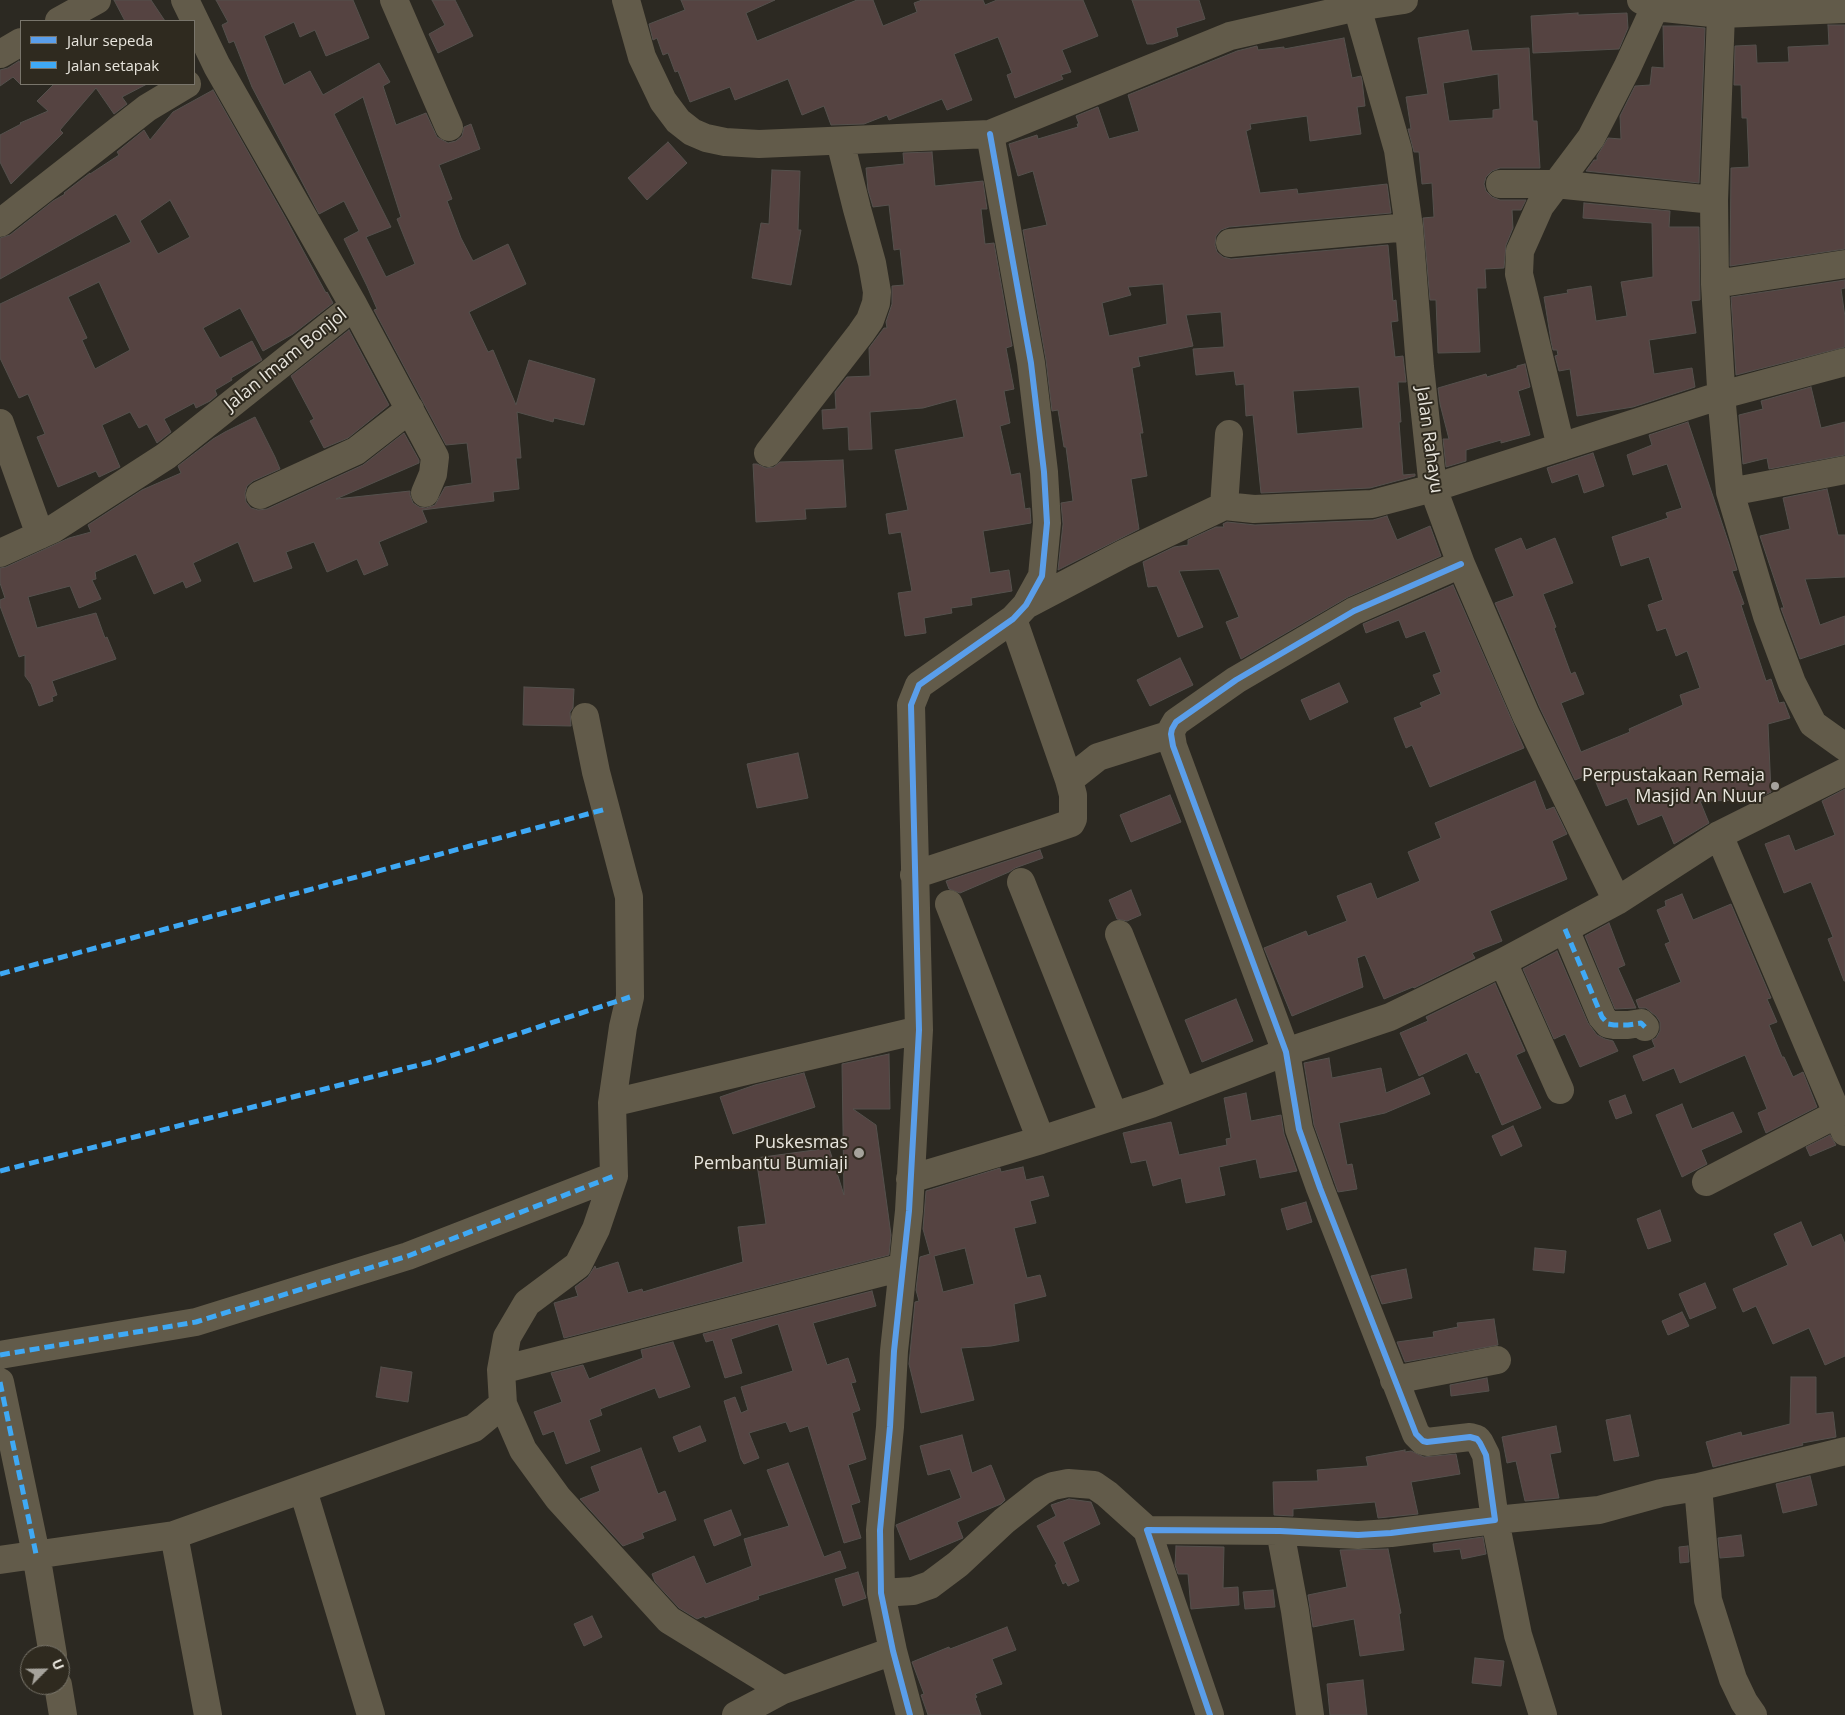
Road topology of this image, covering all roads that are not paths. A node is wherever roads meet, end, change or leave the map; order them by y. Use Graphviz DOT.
graph roads {
  1 [pos="97,0"];
  2 [pos="185,0"];
  3 [pos="394,0"];
  4 [pos="626,0"];
  5 [pos="1404,0"];
  6 [pos="1649,2"];
  7 [pos="1357,7"];
  8 [pos="1845,9"];
  9 [pos="67,11"];
  10 [pos="1721,14"];
  11 [pos="195,20"];
  12 [pos="195,21"];
  13 [pos="20,43"];
  14 [pos="0,54"];
  15 [pos="217,66"];
  16 [pos="195,79"];
  17 [pos="185,85"];
  18 [pos="449,127"];
  19 [pos="990,134"];
  20 [pos="840,141"];
  21 [pos="1500,184"];
  22 [pos="1555,184"];
  23 [pos="1714,200"];
  24 [pos="4,210"];
  25 [pos="1409,227"];
  26 [pos="1230,243"];
  27 [pos="1845,264"];
  28 [pos="1715,284"];
  29 [pos="354,306"];
  30 [pos="1845,362"];
  31 [pos="1722,395"];
  32 [pos="410,409"];
  33 [pos="0,423"];
  34 [pos="1229,434"];
  35 [pos="1561,447"];
  36 [pos="768,453"];
  37 [pos="1845,470"];
  38 [pos="1433,488"];
  39 [pos="1730,492"];
  40 [pos="425,493"];
  41 [pos="260,496"];
  42 [pos="1224,506"];
  43 [pos="40,535"];
  44 [pos="0,553"];
  45 [pos="1461,564"];
  46 [pos="1019,612"];
  47 [pos="585,717"];
  48 [pos="1171,734"];
  49 [pos="1845,747"];
  50 [pos="1845,772"];
  51 [pos="1069,780"];
  52 [pos="1718,835"];
  53 [pos="914,876"];
  54 [pos="1021,882"];
  55 [pos="1617,902"];
  56 [pos="949,904"];
  57 [pos="1565,929"];
  58 [pos="1119,934"];
  59 [pos="1503,962"];
  60 [pos="1645,1027"];
  61 [pos="919,1030"];
  62 [pos="1286,1052"];
  63 [pos="1560,1090"];
  64 [pos="1182,1092"];
  65 [pos="612,1103"];
  66 [pos="1114,1116"];
  67 [pos="1841,1123"];
  68 [pos="1041,1140"];
  69 [pos="614,1176"];
  70 [pos="910,1179"];
  71 [pos="1706,1182"];
  72 [pos="902,1267"];
  73 [pos="0,1355"];
  74 [pos="1497,1360"];
  75 [pos="501,1370"];
  76 [pos="1394,1380"];
  77 [pos="0,1382"];
  78 [pos="503,1404"];
  79 [pos="1845,1451"];
  80 [pos="1698,1487"];
  81 [pos="303,1490"];
  82 [pos="1495,1520"];
  83 [pos="1147,1530"];
  84 [pos="1280,1530"];
  85 [pos="174,1535"];
  86 [pos="36,1554"];
  87 [pos="0,1560"];
  88 [pos="881,1593"];
  89 [pos="51,1645"];
  90 [pos="893,1651"];
  91 [pos="783,1690"];
  92 [pos="60,1695"];
  93 [pos="63,1715"];
  94 [pos="208,1715"];
  95 [pos="371,1715"];
  96 [pos="736,1715"];
  97 [pos="910,1715"];
  98 [pos="1210,1715"];
  99 [pos="1310,1715"];
  100 [pos="1543,1715"];
  101 [pos="1754,1715"];
  1 -- 9 [label="street"];
  2 -- 11 [label="street, Jalan Imam Bonjol"];
  3 -- 18 [label="street"];
  4 -- 20 [label="street"];
  5 -- 7 [label="street"];
  6 -- 10 [label="street"];
  6 -- 22 [label="street"];
  7 -- 19 [label="street"];
  7 -- 25 [label="street, Jalan Rahayu"];
  8 -- 10 [label="street"];
  10 -- 23 [label="street"];
  12 -- 15 [label="street, Jalan Imam Bonjol"];
  13 -- 14 [label="street"];
  15 -- 16 [label="street"];
  15 -- 29 [label="street, Jalan Imam Bonjol"];
  17 -- 24 [label="street"];
  19 -- 20 [label="street"];
  19 -- 46 [label="street"];
  20 -- 36 [label="street"];
  21 -- 22 [label="street"];
  22 -- 23 [label="street"];
  22 -- 35 [label="street"];
  23 -- 28 [label="street"];
  25 -- 26 [label="street"];
  25 -- 38 [label="street, Jalan Rahayu"];
  27 -- 28 [label="street"];
  28 -- 31 [label="street"];
  29 -- 32 [label="street"];
  29 -- 43 [label="street, Jalan Imam Bonjol"];
  30 -- 31 [label="street"];
  31 -- 35 [label="street"];
  31 -- 39 [label="street"];
  32 -- 40 [label="street"];
  32 -- 41 [label="street"];
  33 -- 43 [label="street"];
  34 -- 42 [label="street"];
  35 -- 38 [label="street"];
  37 -- 39 [label="street"];
  38 -- 42 [label="street"];
  38 -- 45 [label="street, Jalan Rahayu"];
  39 -- 49 [label="street"];
  42 -- 46 [label="street"];
  43 -- 44 [label="street, Jalan Imam Bonjol"];
  45 -- 48 [label="street"];
  45 -- 55 [label="street, Jalan Rahayu"];
  46 -- 51 [label="street"];
  46 -- 53 [label="street"];
  47 -- 65 [label="street"];
  48 -- 51 [label="street"];
  48 -- 62 [label="street"];
  50 -- 52 [label="street"];
  51 -- 53 [label="street"];
  52 -- 55 [label="street"];
  52 -- 67 [label="street"];
  53 -- 61 [label="street"];
  54 -- 66 [label="street"];
  55 -- 57 [label="street"];
  56 -- 68 [label="street"];
  57 -- 59 [label="street"];
  57 -- 60 [label="street"];
  58 -- 64 [label="street"];
  59 -- 62 [label="street"];
  59 -- 63 [label="street"];
  61 -- 65 [label="street"];
  61 -- 70 [label="street"];
  62 -- 64 [label="street"];
  62 -- 76 [label="street"];
  64 -- 66 [label="street"];
  65 -- 69 [label="street"];
  66 -- 68 [label="street"];
  67 -- 71 [label="street"];
  68 -- 70 [label="street"];
  69 -- 73 [label="street"];
  69 -- 75 [label="street"];
  70 -- 72 [label="street"];
  72 -- 75 [label="street"];
  72 -- 88 [label="street"];
  74 -- 76 [label="street"];
  75 -- 78 [label="street"];
  76 -- 82 [label="street"];
  77 -- 86 [label="street"];
  78 -- 81 [label="street"];
  78 -- 91 [label="street"];
  79 -- 80 [label="street"];
  80 -- 82 [label="street"];
  80 -- 101 [label="street"];
  81 -- 85 [label="street"];
  81 -- 95 [label="street"];
  82 -- 84 [label="street"];
  82 -- 100 [label="street"];
  83 -- 84 [label="street"];
  83 -- 88 [label="street"];
  83 -- 98 [label="street"];
  84 -- 99 [label="street"];
  85 -- 86 [label="street"];
  85 -- 94 [label="street"];
  86 -- 87 [label="street"];
  86 -- 89 [label="street"];
  88 -- 90 [label="street"];
  90 -- 91 [label="street"];
  90 -- 97 [label="street"];
  91 -- 96 [label="street"];
  92 -- 93 [label="street"];
}
